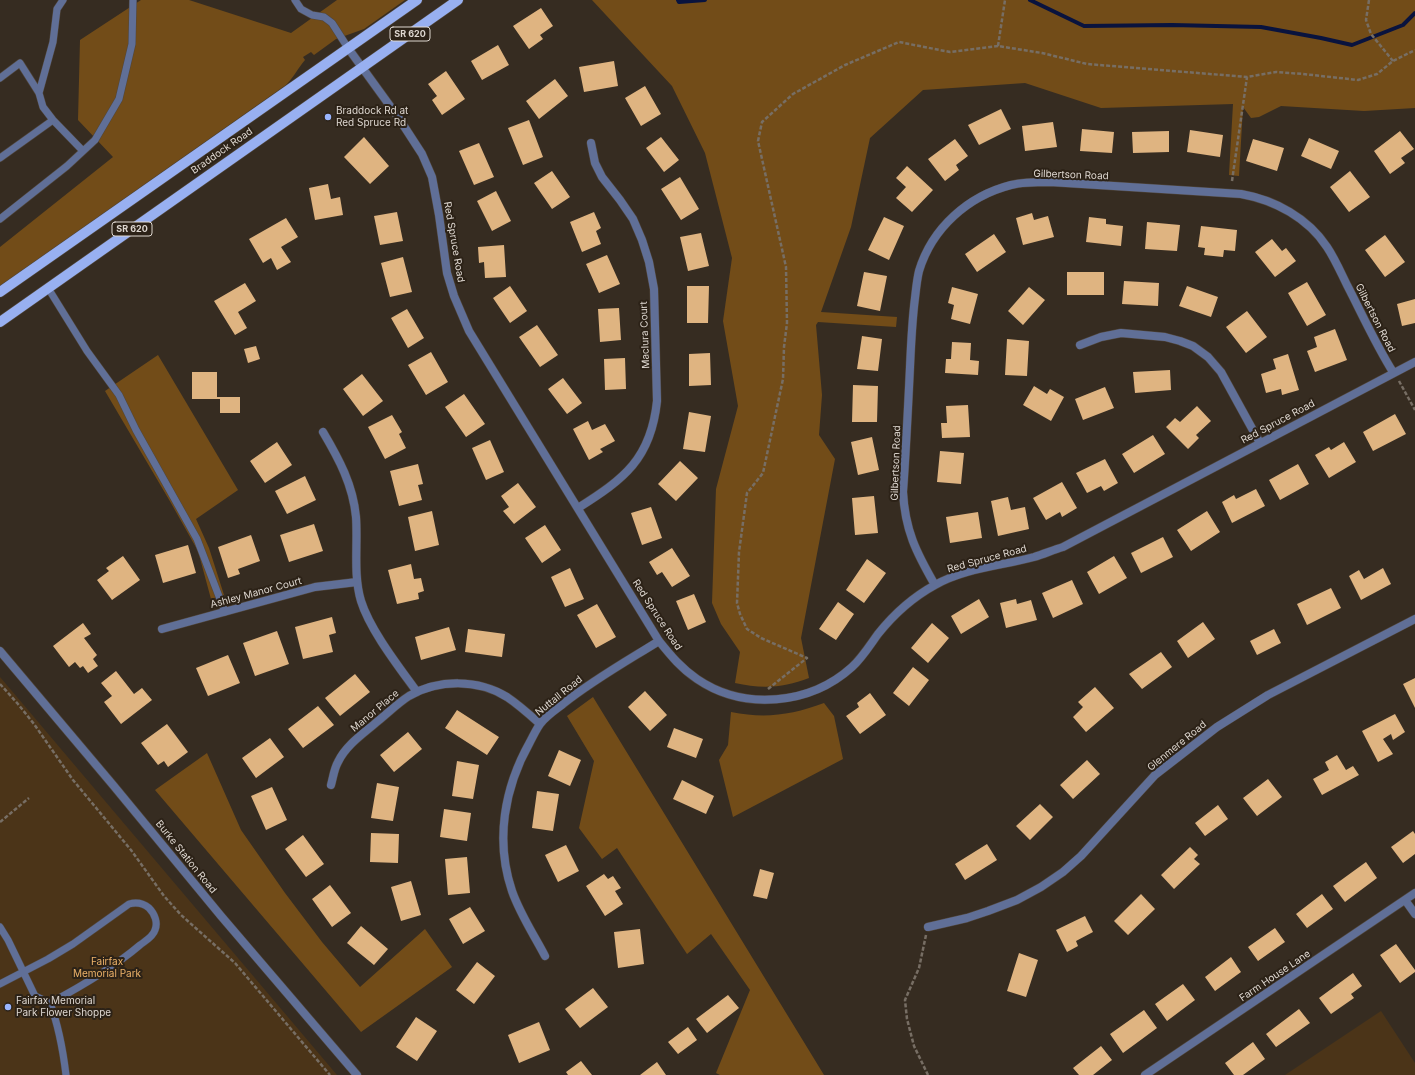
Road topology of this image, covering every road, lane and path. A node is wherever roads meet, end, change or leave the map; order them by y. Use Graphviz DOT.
graph roads {
  1 [pos="63,0"];
  2 [pos="133,0"];
  3 [pos="295,0"];
  4 [pos="417,0"];
  5 [pos="458,0"];
  6 [pos="1005,0"];
  7 [pos="1369,0"];
  8 [pos="998,46"];
  9 [pos="348,48"];
  10 [pos="1415,50"];
  11 [pos="1393,61"];
  12 [pos="362,68"];
  13 [pos="1246,77"];
  14 [pos="0,78"];
  15 [pos="39,93"];
  16 [pos="54,120"];
  17 [pos="591,143"];
  18 [pos="83,151"];
  19 [pos="0,158"];
  20 [pos="1232,181"];
  21 [pos="0,219"];
  22 [pos="48,288"];
  23 [pos="0,292"];
  24 [pos="0,322"];
  25 [pos="1080,345"];
  26 [pos="1415,362"];
  27 [pos="1393,372"];
  28 [pos="1415,410"];
  29 [pos="323,432"];
  30 [pos="1260,443"];
  31 [pos="578,508"];
  32 [pos="357,582"];
  33 [pos="935,585"];
  34 [pos="225,612"];
  35 [pos="1415,620"];
  36 [pos="162,629"];
  37 [pos="659,641"];
  38 [pos="0,650"];
  39 [pos="0,684"];
  40 [pos="417,692"];
  41 [pos="755,700"];
  42 [pos="540,724"];
  43 [pos="331,785"];
  44 [pos="29,798"];
  45 [pos="0,822"];
  46 [pos="1415,893"];
  47 [pos="1405,900"];
  48 [pos="1415,914"];
  49 [pos="0,927"];
  50 [pos="928,927"];
  51 [pos="546,956"];
  52 [pos="23,972"];
  53 [pos="0,984"];
  54 [pos="50,1003"];
  55 [pos="66,1075"];
  56 [pos="330,1075"];
  57 [pos="357,1075"];
  58 [pos="928,1075"];
  59 [pos="1145,1075"];
  1 -- 15 [label="lane"];
  2 -- 18 [label="lane"];
  3 -- 9 [label="lane"];
  4 -- 9 [label="main road, Braddock Road / SR 620"];
  5 -- 12 [label="main road, Braddock Road / SR 620"];
  6 -- 8 [label="path"];
  7 -- 11 [label="path"];
  8 -- 13 [label="path"];
  8 -- 41 [label="path"];
  9 -- 12 [label="street, Red Spruce Road"];
  9 -- 23 [label="main road, Braddock Road / SR 620"];
  10 -- 11 [label="path"];
  11 -- 13 [label="path"];
  12 -- 22 [label="main road, Braddock Road / SR 620"];
  12 -- 31 [label="street, Red Spruce Road"];
  13 -- 20 [label="path"];
  14 -- 15 [label="lane"];
  15 -- 16 [label="lane"];
  16 -- 18 [label="lane"];
  16 -- 19 [label="lane"];
  17 -- 31 [label="street, Maclura Court"];
  18 -- 21 [label="lane"];
  22 -- 24 [label="main road, Braddock Road / SR 620"];
  22 -- 34 [label="lane"];
  25 -- 30 [label="street"];
  26 -- 27 [label="street, Red Spruce Road"];
  27 -- 28 [label="path"];
  27 -- 30 [label="street, Red Spruce Road"];
  27 -- 33 [label="street, Gilbertson Road"];
  29 -- 32 [label="street"];
  30 -- 33 [label="street, Red Spruce Road"];
  31 -- 37 [label="street, Red Spruce Road"];
  32 -- 34 [label="street, Ashley Manor Court"];
  32 -- 40 [label="street"];
  33 -- 41 [label="street, Red Spruce Road"];
  34 -- 36 [label="street, Ashley Manor Court"];
  35 -- 50 [label="street, Glenmere Road"];
  37 -- 41 [label="street, Red Spruce Road"];
  37 -- 42 [label="street, Nuttall Road"];
  38 -- 57 [label="street, Burke Station Road"];
  39 -- 56 [label="path"];
  40 -- 42 [label="street, Manor Place"];
  40 -- 43 [label="street, Manor Place"];
  42 -- 51 [label="street, Nuttall Road"];
  44 -- 45 [label="path"];
  46 -- 47 [label="street, Farm House Lane"];
  47 -- 48 [label="street"];
  47 -- 59 [label="street, Farm House Lane"];
  49 -- 52 [label="lane"];
  50 -- 58 [label="path"];
  52 -- 53 [label="lane"];
  52 -- 54 [label="lane"];
  52 -- 54 [label="lane"];
  54 -- 55 [label="lane"];
}
